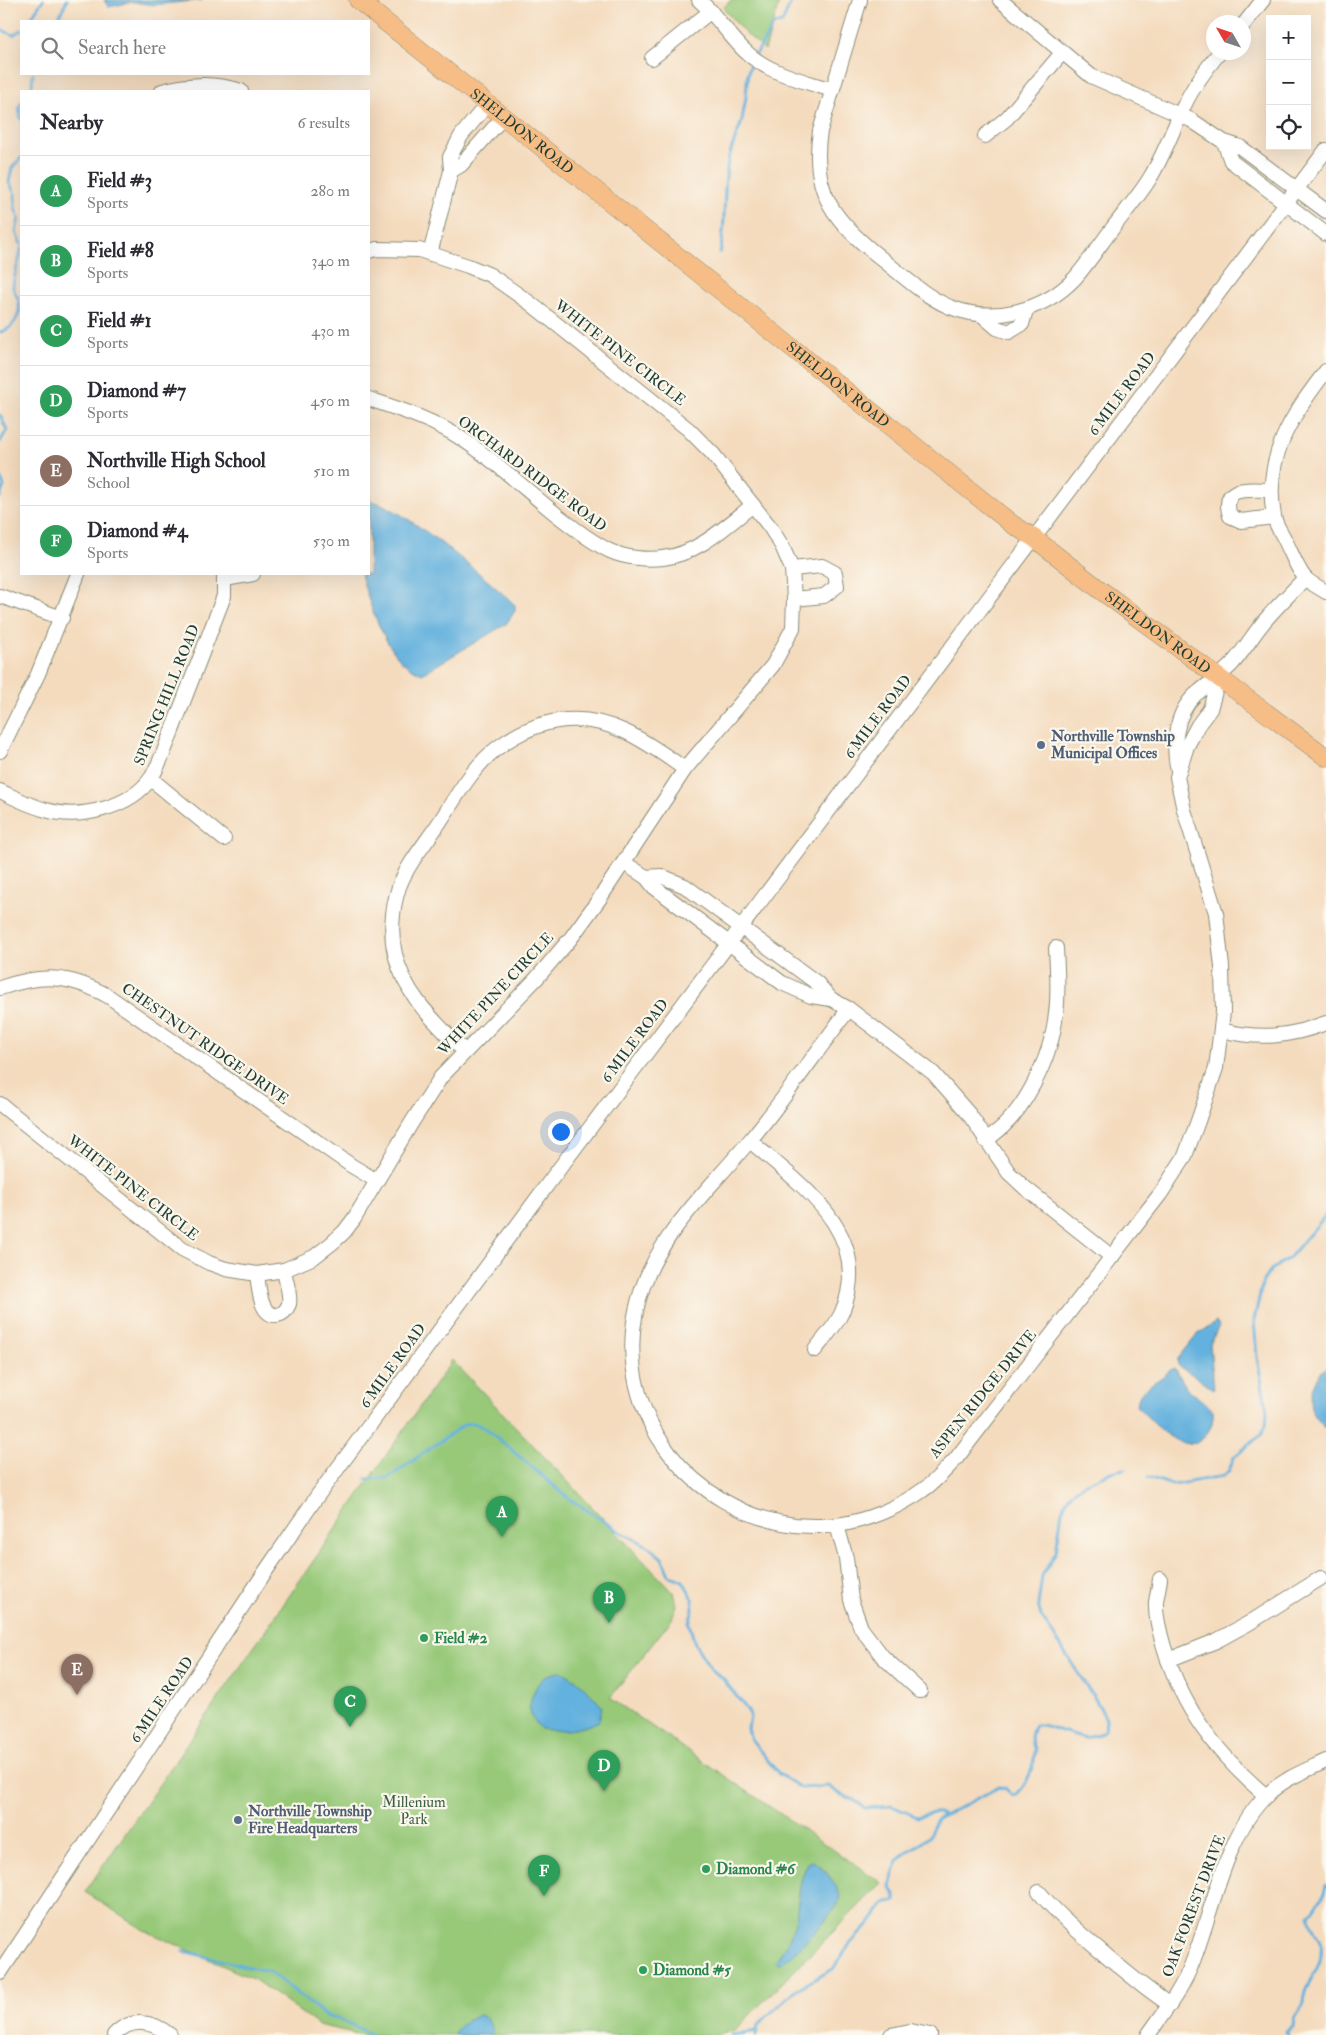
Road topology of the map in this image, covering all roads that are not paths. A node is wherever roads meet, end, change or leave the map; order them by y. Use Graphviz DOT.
graph roads {
  1 [pos="358,0"];
  2 [pos="699,0"];
  3 [pos="860,0"];
  4 [pos="1000,0"];
  5 [pos="1263,0"];
  6 [pos="711,11"];
  7 [pos="1251,15"];
  8 [pos="1062,53"];
  9 [pos="652,58"];
  10 [pos="1214,60"];
  11 [pos="166,90"];
  12 [pos="236,90"];
  13 [pos="832,90"];
  14 [pos="488,102"];
  15 [pos="1180,115"];
  16 [pos="504,116"];
  17 [pos="985,136"];
  18 [pos="1224,142"];
  19 [pos="1326,150"];
  20 [pos="451,171"];
  21 [pos="1297,190"];
  22 [pos="1286,204"];
  23 [pos="1326,211"];
  24 [pos="1326,234"];
  25 [pos="370,251"];
  26 [pos="430,254"];
  27 [pos="1326,371"];
  28 [pos="370,399"];
  29 [pos="1271,490"];
  30 [pos="753,505"];
  31 [pos="1274,518"];
  32 [pos="1034,538"];
  33 [pos="792,570"];
  34 [pos="78,575"];
  35 [pos="239,575"];
  36 [pos="225,576"];
  37 [pos="1305,578"];
  38 [pos="1326,592"];
  39 [pos="0,596"];
  40 [pos="794,598"];
  41 [pos="62,618"];
  42 [pos="1219,677"];
  43 [pos="0,751"];
  44 [pos="1326,758"];
  45 [pos="685,769"];
  46 [pos="1178,770"];
  47 [pos="151,779"];
  48 [pos="0,791"];
  49 [pos="224,839"];
  50 [pos="624,862"];
  51 [pos="646,877"];
  52 [pos="741,927"];
  53 [pos="730,943"];
  54 [pos="1056,948"];
  55 [pos="0,988"];
  56 [pos="831,999"];
  57 [pos="849,1009"];
  58 [pos="1326,1022"];
  59 [pos="1221,1030"];
  60 [pos="464,1051"];
  61 [pos="0,1104"];
  62 [pos="985,1140"];
  63 [pos="750,1141"];
  64 [pos="376,1181"];
  65 [pos="1112,1257"];
  66 [pos="284,1270"];
  67 [pos="257,1274"];
  68 [pos="816,1350"];
  69 [pos="837,1525"];
  70 [pos="1321,1578"];
  71 [pos="1160,1579"];
  72 [pos="1168,1660"];
  73 [pos="920,1691"];
  74 [pos="1326,1762"];
  75 [pos="1266,1796"];
  76 [pos="1039,1892"];
  77 [pos="0,1973"];
  78 [pos="1170,2005"];
  79 [pos="114,2035"];
  80 [pos="170,2035"];
  81 [pos="890,2035"];
  82 [pos="930,2035"];
  83 [pos="1148,2035"];
  1 -- 14 [label="main road, SHELDON ROAD"];
  2 -- 6 [label="street"];
  3 -- 13 [label="street"];
  4 -- 8 [label="street"];
  5 -- 7 [label="street"];
  6 -- 9 [label="street"];
  6 -- 13 [label="street"];
  8 -- 15 [label="street"];
  8 -- 17 [label="street"];
  10 -- 15 [label="street"];
  11 -- 12 [label="street"];
  13 -- 15 [label="street"];
  14 -- 16 [label="main road, SHELDON ROAD"];
  14 -- 20 [label="street"];
  15 -- 18 [label="street"];
  16 -- 20 [label="street"];
  16 -- 32 [label="main road, SHELDON ROAD"];
  18 -- 21 [label="street"];
  18 -- 22 [label="street"];
  19 -- 21 [label="street, 6 MILE ROAD"];
  20 -- 26 [label="street"];
  21 -- 22 [label="street, 6 MILE ROAD"];
  21 -- 23 [label="street"];
  22 -- 24 [label="street"];
  22 -- 32 [label="street, 6 MILE ROAD"];
  25 -- 26 [label="street, WHITE PINE CIRCLE"];
  26 -- 30 [label="street, WHITE PINE CIRCLE"];
  27 -- 29 [label="street"];
  28 -- 30 [label="street, ORCHARD RIDGE ROAD"];
  29 -- 31 [label="street"];
  29 -- 31 [label="street"];
  30 -- 33 [label="street, WHITE PINE CIRCLE"];
  31 -- 37 [label="street"];
  32 -- 42 [label="main road, SHELDON ROAD"];
  32 -- 52 [label="street, 6 MILE ROAD"];
  33 -- 40 [label="street, WHITE PINE CIRCLE"];
  33 -- 40 [label="street"];
  34 -- 41 [label="street"];
  35 -- 36 [label="street, SPRING HILL ROAD"];
  36 -- 47 [label="street, SPRING HILL ROAD"];
  37 -- 38 [label="street"];
  37 -- 42 [label="street"];
  39 -- 41 [label="street"];
  40 -- 45 [label="street, WHITE PINE CIRCLE"];
  41 -- 43 [label="street"];
  42 -- 44 [label="main road, SHELDON ROAD"];
  42 -- 46 [label="street, ASPEN RIDGE DRIVE"];
  42 -- 46 [label="street, ASPEN RIDGE DRIVE"];
  45 -- 50 [label="street, WHITE PINE CIRCLE"];
  45 -- 60 [label="street"];
  46 -- 59 [label="street, ASPEN RIDGE DRIVE"];
  47 -- 48 [label="street, SPRING HILL ROAD"];
  47 -- 49 [label="street"];
  50 -- 51 [label="street"];
  50 -- 60 [label="street, WHITE PINE CIRCLE"];
  51 -- 52 [label="street"];
  51 -- 53 [label="street"];
  52 -- 53 [label="street, 6 MILE ROAD"];
  52 -- 56 [label="street"];
  53 -- 56 [label="street"];
  53 -- 77 [label="street, 6 MILE ROAD"];
  54 -- 62 [label="street"];
  55 -- 64 [label="street, CHESTNUT RIDGE DRIVE"];
  56 -- 57 [label="street"];
  57 -- 62 [label="street"];
  57 -- 63 [label="street, ASPEN RIDGE DRIVE"];
  58 -- 59 [label="street"];
  59 -- 65 [label="street, ASPEN RIDGE DRIVE"];
  60 -- 64 [label="street, WHITE PINE CIRCLE"];
  61 -- 67 [label="street, WHITE PINE CIRCLE"];
  62 -- 65 [label="street"];
  63 -- 68 [label="street"];
  63 -- 69 [label="street, ASPEN RIDGE DRIVE"];
  64 -- 66 [label="street, WHITE PINE CIRCLE"];
  65 -- 69 [label="street, ASPEN RIDGE DRIVE"];
  66 -- 67 [label="street, WHITE PINE CIRCLE"];
  66 -- 67 [label="street"];
  69 -- 73 [label="street"];
  70 -- 72 [label="street"];
  71 -- 72 [label="street"];
  72 -- 75 [label="street"];
  74 -- 75 [label="street, OAK FOREST DRIVE"];
  75 -- 78 [label="street, OAK FOREST DRIVE"];
  76 -- 78 [label="street"];
  78 -- 83 [label="street, OAK FOREST DRIVE"];
  79 -- 80 [label="street"];
  81 -- 82 [label="street"];
}
